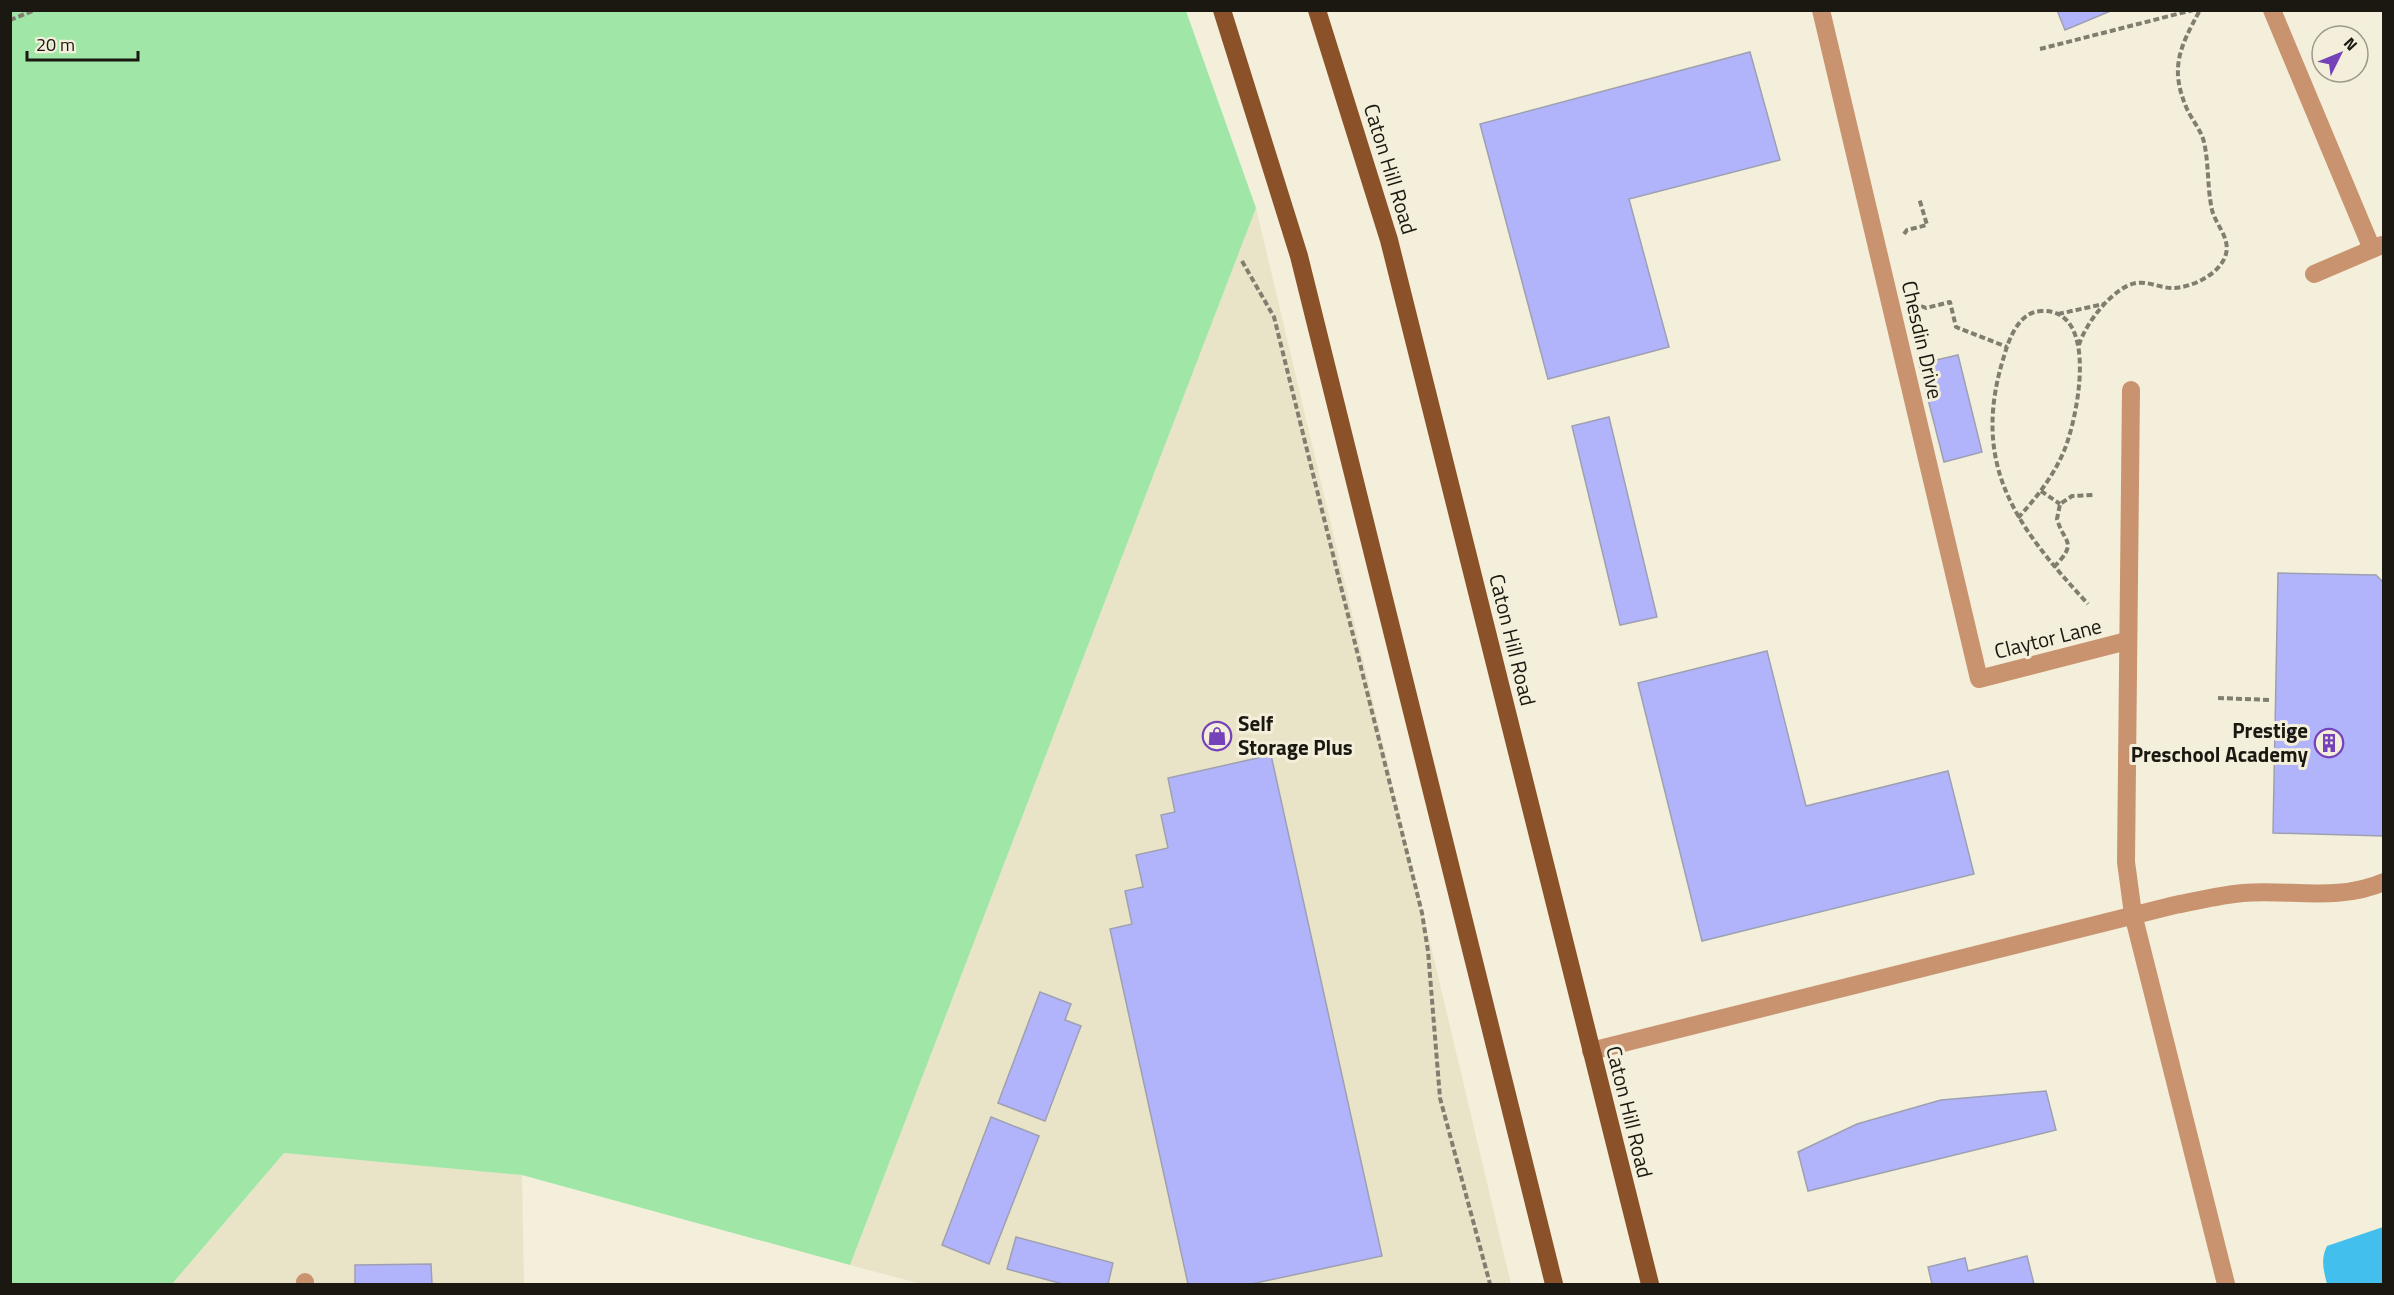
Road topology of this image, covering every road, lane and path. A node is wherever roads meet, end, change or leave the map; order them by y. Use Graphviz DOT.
graph roads {
  1 [pos="35,10"];
  2 [pos="1222,10"];
  3 [pos="1317,10"];
  4 [pos="1821,10"];
  5 [pos="2193,10"];
  6 [pos="2200,10"];
  7 [pos="2272,10"];
  8 [pos="10,20"];
  9 [pos="2040,49"];
  10 [pos="1919,198"];
  11 [pos="1904,235"];
  12 [pos="2378,247"];
  13 [pos="1242,261"];
  14 [pos="2314,274"];
  15 [pos="2104,304"];
  16 [pos="1920,306"];
  17 [pos="2058,314"];
  18 [pos="2079,345"];
  19 [pos="2007,347"];
  20 [pos="2131,390"];
  21 [pos="2041,491"];
  22 [pos="2093,495"];
  23 [pos="2060,504"];
  24 [pos="2018,518"];
  25 [pos="2054,567"];
  26 [pos="2088,604"];
  27 [pos="2127,641"];
  28 [pos="1979,679"];
  29 [pos="2218,698"];
  30 [pos="2271,700"];
  31 [pos="2384,882"];
  32 [pos="2133,914"];
  33 [pos="1591,1051"];
  34 [pos="1490,1284"];
  35 [pos="1554,1284"];
  36 [pos="1650,1284"];
  37 [pos="2226,1284"];
  1 -- 8 [label="path"];
  2 -- 35 [label="main road"];
  3 -- 33 [label="main road, Caton Hill Road"];
  4 -- 28 [label="street, Chesdin Drive"];
  5 -- 9 [label="path"];
  6 -- 15 [label="path"];
  7 -- 12 [label="street"];
  10 -- 11 [label="path"];
  12 -- 14 [label="street"];
  13 -- 34 [label="path"];
  15 -- 17 [label="path"];
  15 -- 18 [label="path"];
  16 -- 19 [label="path"];
  17 -- 18 [label="path"];
  17 -- 19 [label="path"];
  18 -- 21 [label="path"];
  19 -- 24 [label="path"];
  20 -- 27 [label="street"];
  21 -- 23 [label="path"];
  21 -- 24 [label="path"];
  22 -- 23 [label="path"];
  23 -- 25 [label="path"];
  24 -- 25 [label="path"];
  25 -- 26 [label="path"];
  27 -- 28 [label="street, Claytor Lane"];
  27 -- 32 [label="street"];
  29 -- 30 [label="path"];
  31 -- 32 [label="street"];
  32 -- 33 [label="street"];
  32 -- 37 [label="street"];
  33 -- 36 [label="main road, Caton Hill Road"];
}
